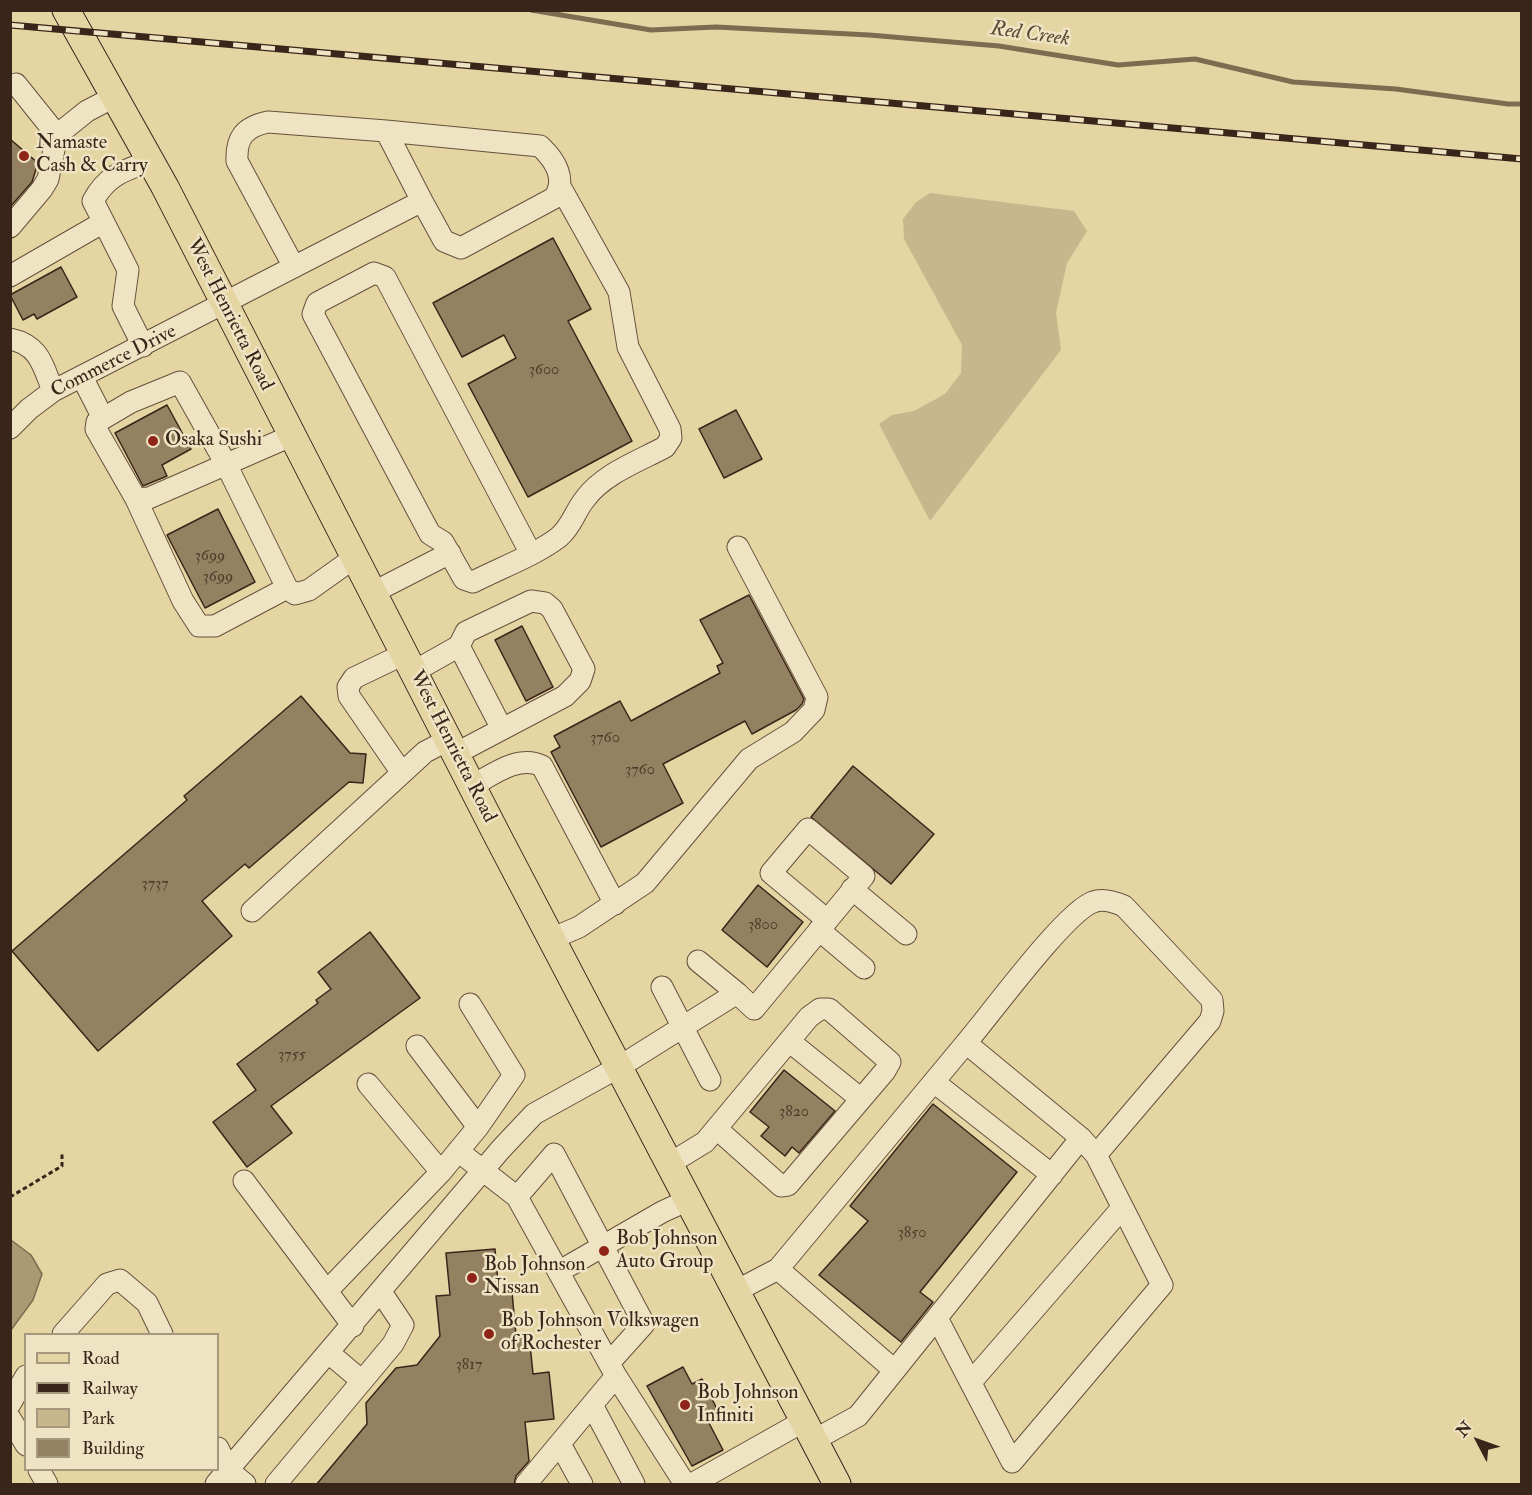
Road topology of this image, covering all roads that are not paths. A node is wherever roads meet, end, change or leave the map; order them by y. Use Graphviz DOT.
graph roads {
  1 [pos="66,10"];
  2 [pos="15,84"];
  3 [pos="114,97"];
  4 [pos="386,131"];
  5 [pos="57,135"];
  6 [pos="150,161"];
  7 [pos="561,188"];
  8 [pos="422,201"];
  9 [pos="102,223"];
  10 [pos="10,227"];
  11 [pos="294,267"];
  12 [pos="10,276"];
  13 [pos="224,306"];
  14 [pos="10,339"];
  15 [pos="143,346"];
  16 [pos="82,376"];
  17 [pos="53,391"];
  18 [pos="103,418"];
  19 [pos="10,428"];
  20 [pos="291,436"];
  21 [pos="226,464"];
  22 [pos="136,499"];
  23 [pos="738,547"];
  24 [pos="530,552"];
  25 [pos="450,553"];
  26 [pos="354,558"];
  27 [pos="287,588"];
  28 [pos="372,593"];
  29 [pos="459,646"];
  30 [pos="408,663"];
  31 [pos="502,729"];
  32 [pos="452,747"];
  33 [pos="402,773"];
  34 [pos="472,786"];
  35 [pos="852,889"];
  36 [pos="615,904"];
  37 [pos="252,911"];
  38 [pos="823,925"];
  39 [pos="906,934"];
  40 [pos="551,939"];
  41 [pos="698,961"];
  42 [pos="864,968"];
  43 [pos="662,987"];
  44 [pos="737,993"];
  45 [pos="470,1004"];
  46 [pos="683,1027"];
  47 [pos="789,1041"];
  48 [pos="966,1043"];
  49 [pos="417,1046"];
  50 [pos="619,1067"];
  51 [pos="710,1080"];
  52 [pos="934,1082"];
  53 [pos="368,1084"];
  54 [pos="861,1099"];
  55 [pos="478,1127"];
  56 [pos="717,1129"];
  57 [pos="1081,1138"];
  58 [pos="458,1151"];
  59 [pos="1096,1155"];
  60 [pos="669,1164"];
  61 [pos="483,1170"];
  62 [pos="441,1172"];
  63 [pos="1052,1174"];
  64 [pos="244,1181"];
  65 [pos="517,1197"];
  66 [pos="688,1200"];
  67 [pos="1122,1208"];
  68 [pos="603,1246"];
  69 [pos="778,1269"];
  70 [pos="560,1271"];
  71 [pos="327,1291"];
  72 [pos="736,1291"];
  73 [pos="381,1292"];
  74 [pos="937,1318"];
  75 [pos="353,1326"];
  76 [pos="65,1333"];
  77 [pos="161,1333"];
  78 [pos="330,1353"];
  79 [pos="613,1370"];
  80 [pos="894,1370"];
  81 [pos="24,1380"];
  82 [pos="363,1381"];
  83 [pos="971,1382"];
  84 [pos="10,1404"];
  85 [pos="592,1405"];
  86 [pos="10,1418"];
  87 [pos="809,1430"];
  88 [pos="24,1442"];
  89 [pos="560,1444"];
  90 [pos="219,1451"];
  91 [pos="40,1471"];
  92 [pos="230,1480"];
  93 [pos="47,1485"];
  94 [pos="276,1485"];
  95 [pos="526,1485"];
  96 [pos="582,1485"];
  97 [pos="634,1485"];
  98 [pos="685,1485"];
  99 [pos="692,1485"];
  100 [pos="837,1485"];
  1 -- 3 [label="main road, West Henrietta Road"];
  2 -- 5 [label="street"];
  3 -- 5 [label="street"];
  3 -- 6 [label="main road, West Henrietta Road"];
  4 -- 7 [label="street"];
  4 -- 8 [label="street"];
  4 -- 11 [label="street"];
  5 -- 10 [label="street"];
  6 -- 9 [label="street"];
  6 -- 13 [label="main road, West Henrietta Road"];
  7 -- 8 [label="street"];
  7 -- 24 [label="street"];
  8 -- 11 [label="street, Commerce Drive"];
  9 -- 12 [label="street"];
  9 -- 15 [label="street"];
  11 -- 13 [label="street, Commerce Drive"];
  13 -- 15 [label="street, Commerce Drive"];
  13 -- 20 [label="main road, West Henrietta Road"];
  14 -- 17 [label="street"];
  15 -- 16 [label="street, Commerce Drive"];
  16 -- 17 [label="street, Commerce Drive"];
  16 -- 18 [label="street"];
  17 -- 19 [label="street, Commerce Drive"];
  18 -- 21 [label="street"];
  18 -- 22 [label="street"];
  20 -- 21 [label="street"];
  20 -- 26 [label="main road, West Henrietta Road"];
  21 -- 22 [label="street"];
  21 -- 27 [label="street"];
  22 -- 27 [label="street"];
  23 -- 36 [label="street"];
  24 -- 25 [label="street"];
  24 -- 25 [label="street"];
  25 -- 28 [label="street"];
  26 -- 27 [label="street"];
  26 -- 28 [label="main road, West Henrietta Road"];
  28 -- 30 [label="main road, West Henrietta Road"];
  29 -- 30 [label="street"];
  29 -- 31 [label="street"];
  29 -- 31 [label="street"];
  30 -- 32 [label="main road, West Henrietta Road"];
  30 -- 33 [label="street"];
  31 -- 32 [label="street"];
  32 -- 33 [label="street"];
  32 -- 34 [label="main road, West Henrietta Road"];
  33 -- 37 [label="street"];
  34 -- 36 [label="street"];
  34 -- 40 [label="main road, West Henrietta Road"];
  35 -- 38 [label="street"];
  35 -- 38 [label="street"];
  35 -- 39 [label="street"];
  36 -- 40 [label="street"];
  38 -- 42 [label="street"];
  38 -- 44 [label="street"];
  40 -- 50 [label="main road, West Henrietta Road"];
  41 -- 44 [label="street"];
  43 -- 46 [label="street"];
  44 -- 46 [label="street"];
  45 -- 55 [label="street"];
  46 -- 50 [label="street"];
  46 -- 51 [label="street"];
  47 -- 54 [label="street"];
  47 -- 54 [label="street"];
  47 -- 56 [label="street"];
  48 -- 52 [label="street"];
  48 -- 57 [label="street"];
  48 -- 59 [label="street"];
  49 -- 55 [label="street"];
  50 -- 60 [label="main road, West Henrietta Road"];
  50 -- 61 [label="street"];
  52 -- 63 [label="street"];
  52 -- 69 [label="street"];
  53 -- 62 [label="street"];
  54 -- 56 [label="street"];
  55 -- 58 [label="street"];
  56 -- 60 [label="street"];
  57 -- 59 [label="street"];
  57 -- 63 [label="street"];
  58 -- 61 [label="street"];
  58 -- 62 [label="street"];
  59 -- 67 [label="street"];
  60 -- 66 [label="main road, West Henrietta Road"];
  61 -- 65 [label="street"];
  61 -- 73 [label="street"];
  62 -- 71 [label="street"];
  63 -- 74 [label="street"];
  64 -- 71 [label="street"];
  65 -- 68 [label="street"];
  65 -- 70 [label="street"];
  66 -- 68 [label="street"];
  66 -- 72 [label="main road, West Henrietta Road"];
  67 -- 83 [label="street"];
  67 -- 83 [label="street"];
  68 -- 70 [label="street"];
  68 -- 79 [label="street"];
  69 -- 72 [label="street"];
  69 -- 80 [label="street"];
  70 -- 79 [label="street"];
  71 -- 75 [label="street"];
  72 -- 87 [label="main road, West Henrietta Road"];
  73 -- 75 [label="street"];
  73 -- 82 [label="street"];
  74 -- 80 [label="street"];
  74 -- 83 [label="street"];
  75 -- 78 [label="street"];
  76 -- 77 [label="street"];
  78 -- 82 [label="street"];
  78 -- 92 [label="street"];
  79 -- 85 [label="street"];
  79 -- 98 [label="street"];
  80 -- 87 [label="street"];
  81 -- 84 [label="street"];
  82 -- 94 [label="street"];
  85 -- 89 [label="street"];
  85 -- 97 [label="street"];
  86 -- 88 [label="street"];
  87 -- 99 [label="street"];
  87 -- 100 [label="main road, West Henrietta Road"];
  89 -- 95 [label="street"];
  89 -- 96 [label="street"];
  90 -- 92 [label="street"];
  91 -- 93 [label="street"];
}
